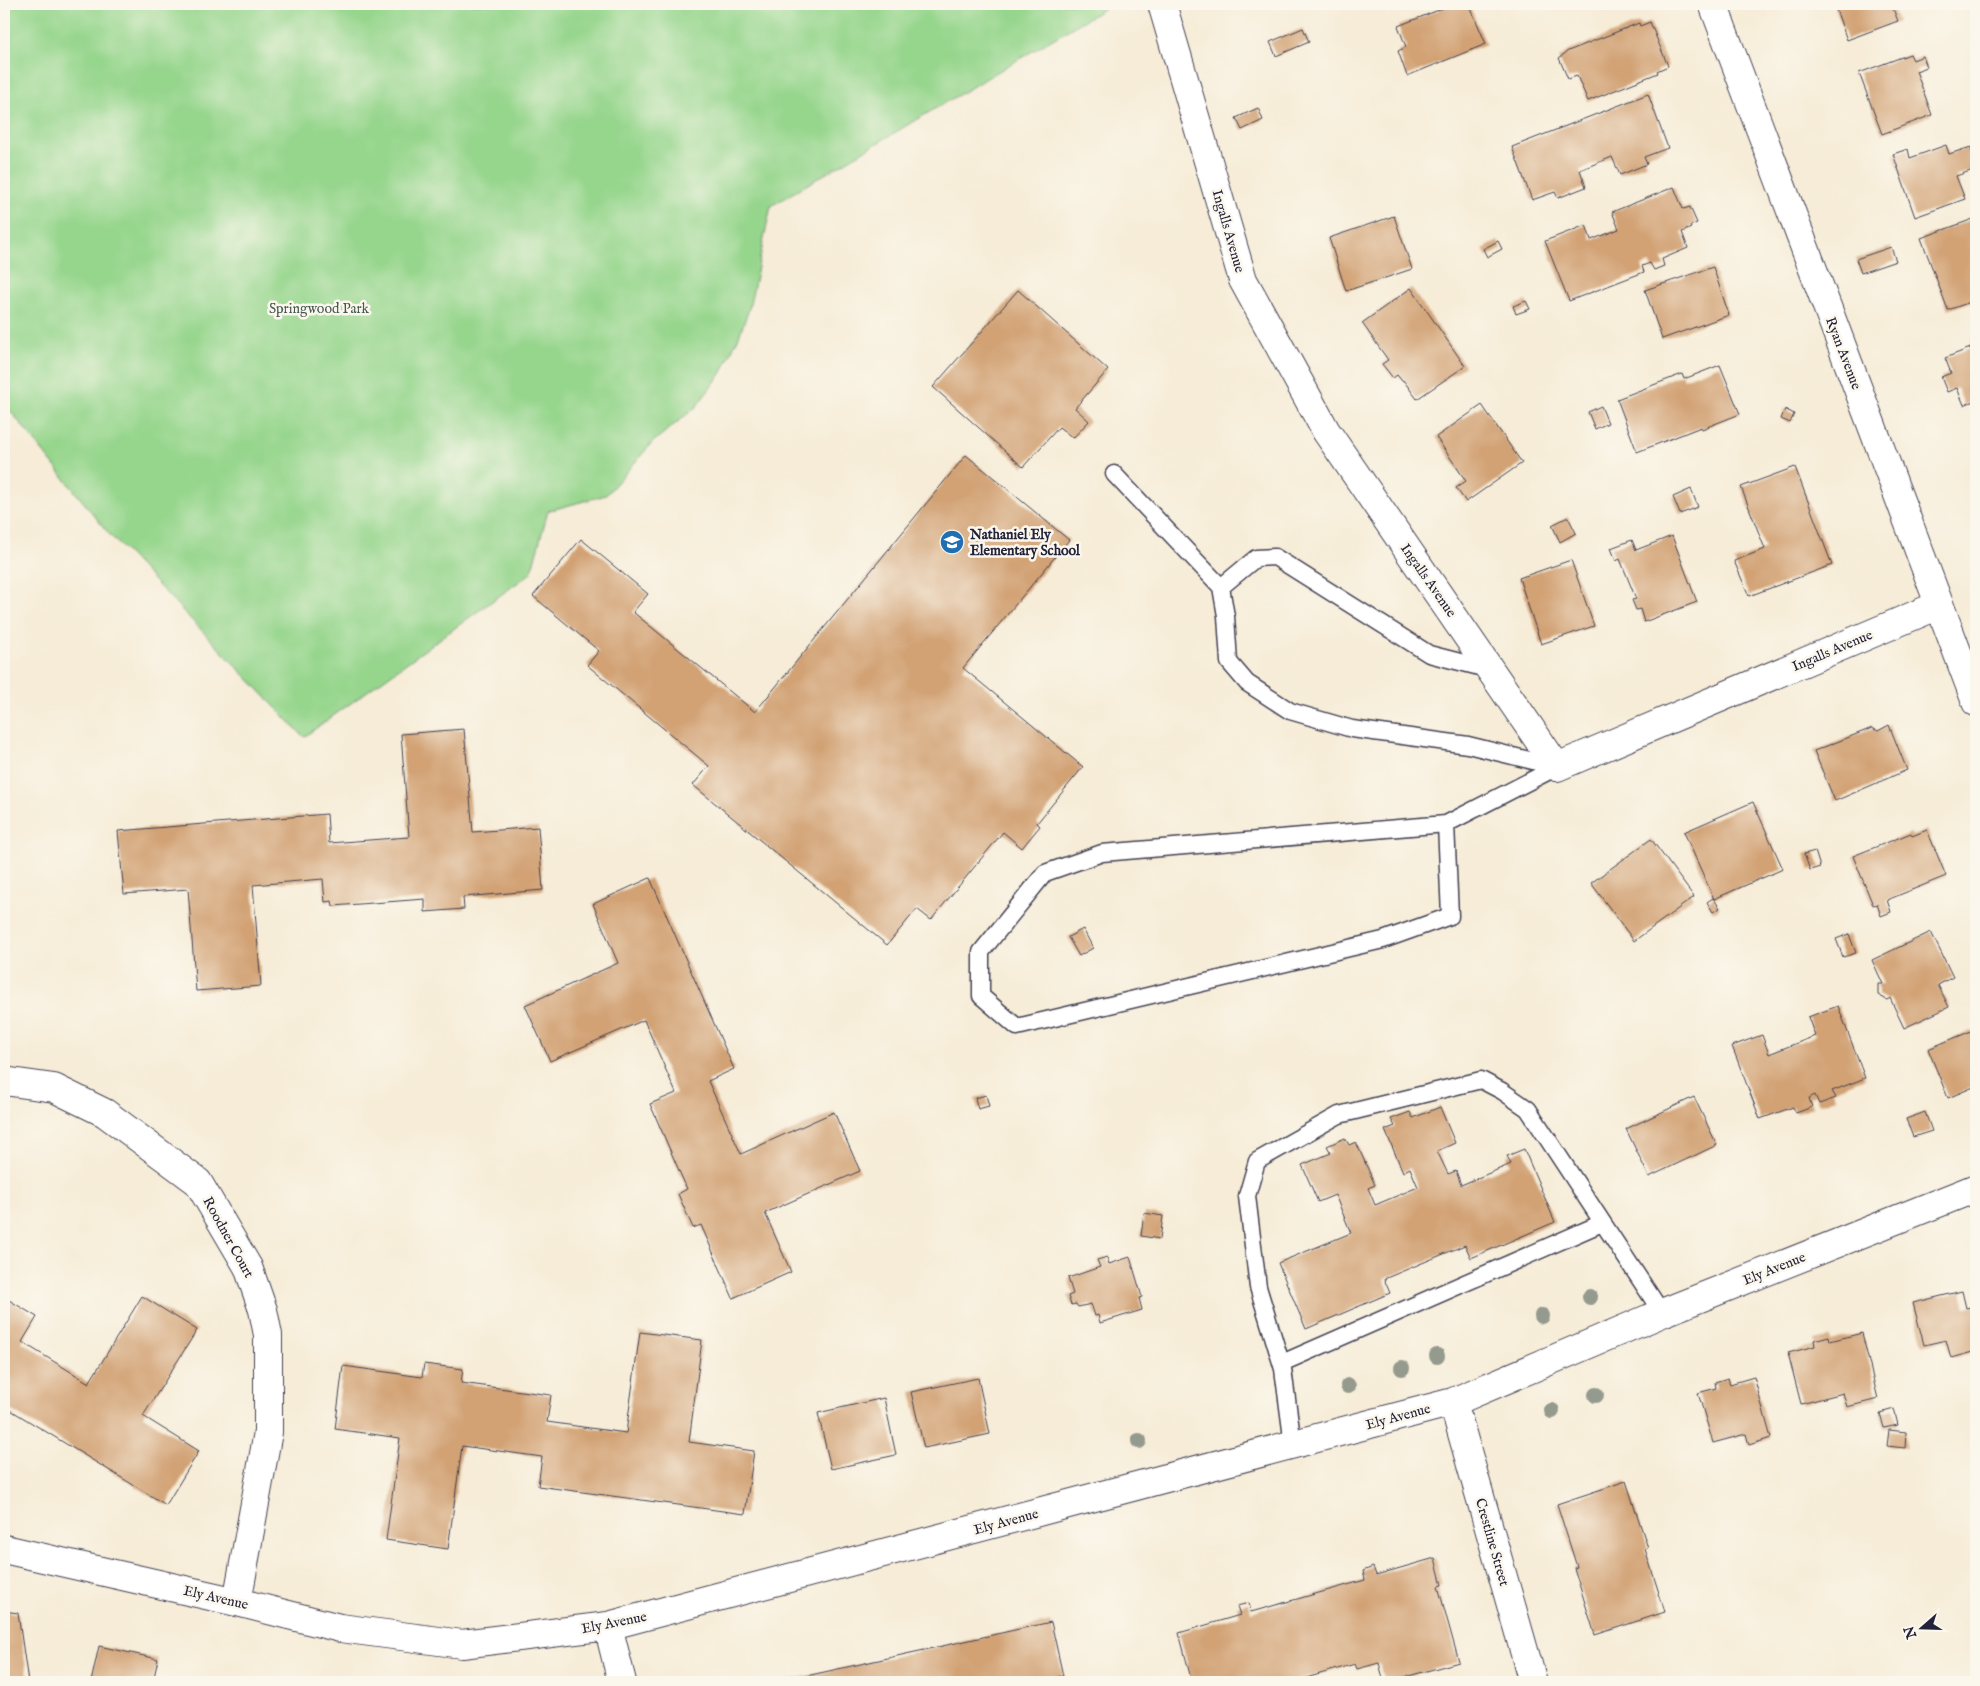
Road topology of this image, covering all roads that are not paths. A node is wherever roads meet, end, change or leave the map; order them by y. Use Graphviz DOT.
graph roads {
  1 [pos="1162,4"];
  2 [pos="1713,4"];
  3 [pos="1114,474"];
  4 [pos="1222,587"];
  5 [pos="1939,605"];
  6 [pos="1491,670"];
  7 [pos="1976,702"];
  8 [pos="1557,767"];
  9 [pos="1446,824"];
  10 [pos="4,1081"];
  11 [pos="1976,1188"];
  12 [pos="1602,1223"];
  13 [pos="1662,1313"];
  14 [pos="1282,1363"];
  15 [pos="1453,1402"];
  16 [pos="1293,1444"];
  17 [pos="4,1549"];
  18 [pos="237,1602"];
  19 [pos="608,1626"];
  20 [pos="622,1682"];
  21 [pos="1533,1682"];
  1 -- 6 [label="street, Ingalls Avenue"];
  2 -- 5 [label="street, Ryan Avenue"];
  3 -- 4 [label="lane"];
  4 -- 6 [label="lane"];
  4 -- 8 [label="lane"];
  5 -- 7 [label="street, Ryan Avenue"];
  5 -- 8 [label="street, Ingalls Avenue"];
  6 -- 8 [label="street, Ingalls Avenue"];
  8 -- 9 [label="lane"];
  9 -- 9 [label="lane"];
  10 -- 18 [label="street, Roodner Court"];
  11 -- 13 [label="street, Ely Avenue"];
  12 -- 13 [label="lane"];
  12 -- 14 [label="lane"];
  12 -- 14 [label="lane"];
  13 -- 15 [label="street, Ely Avenue"];
  14 -- 16 [label="lane"];
  15 -- 16 [label="street, Ely Avenue"];
  15 -- 21 [label="street, Crestline Street"];
  16 -- 19 [label="street, Ely Avenue"];
  17 -- 18 [label="street, Ely Avenue"];
  18 -- 19 [label="street, Ely Avenue"];
  19 -- 20 [label="street"];
}
